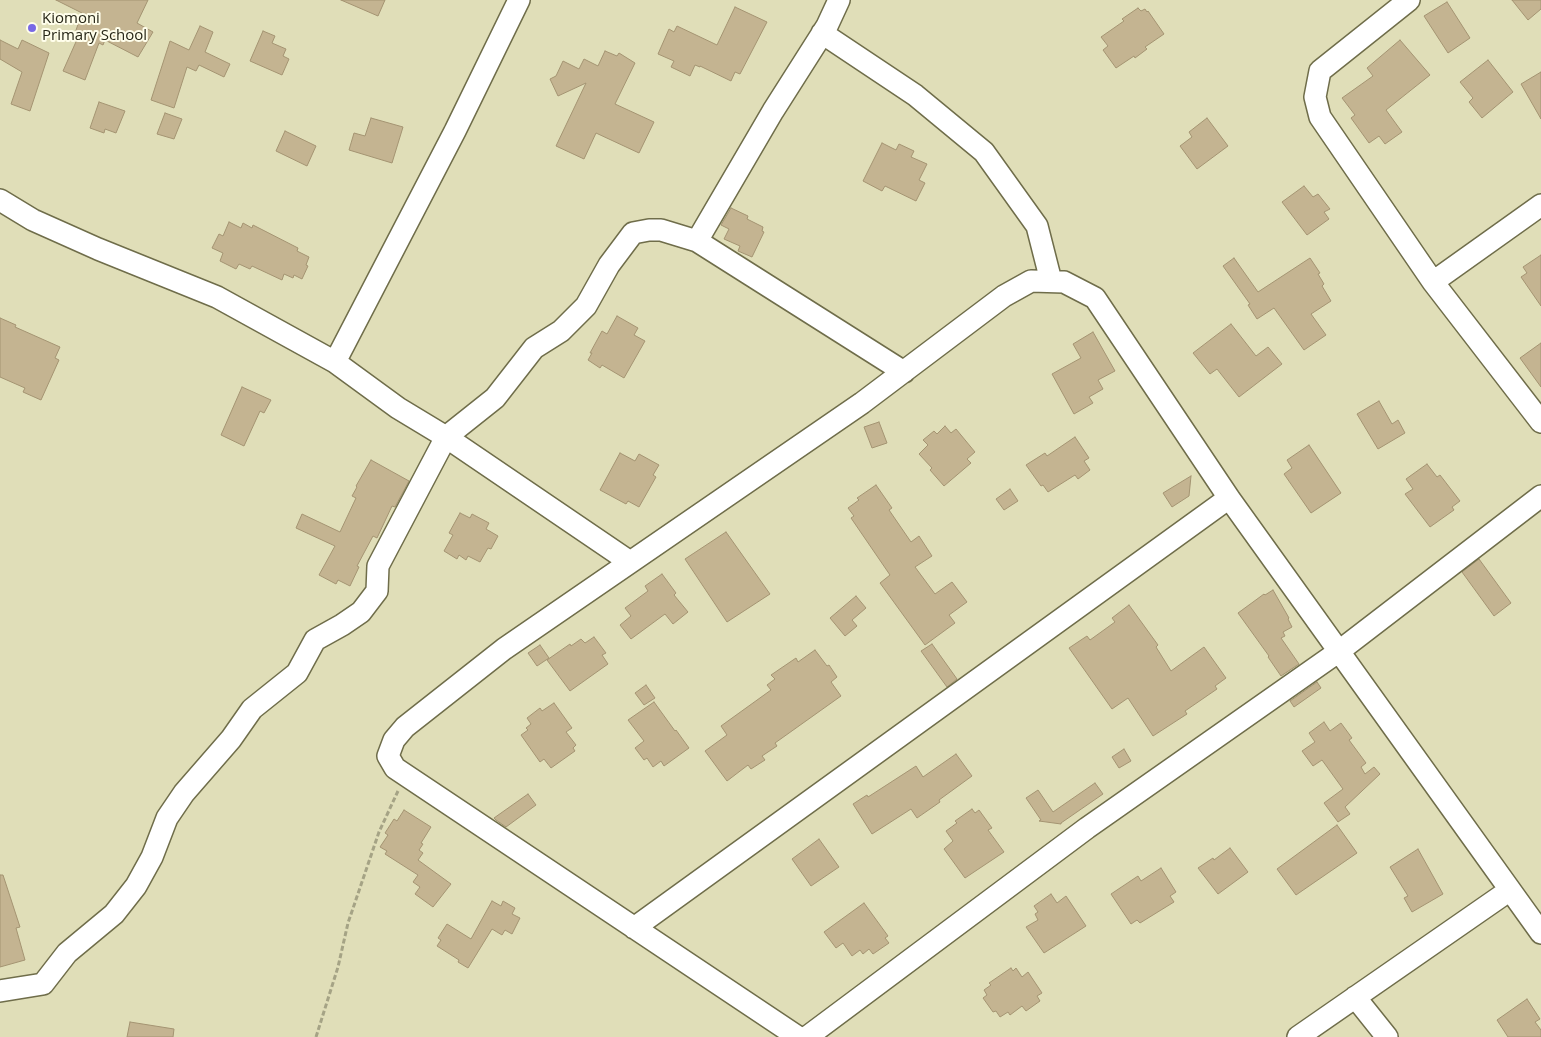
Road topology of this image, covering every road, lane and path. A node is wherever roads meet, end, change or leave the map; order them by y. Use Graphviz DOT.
graph roads {
  1 [pos="519,0"];
  2 [pos="840,0"];
  3 [pos="1409,0"];
  4 [pos="822,33"];
  5 [pos="0,200"];
  6 [pos="1541,205"];
  7 [pos="697,241"];
  8 [pos="1051,281"];
  9 [pos="1433,282"];
  10 [pos="335,362"];
  11 [pos="904,372"];
  12 [pos="1541,422"];
  13 [pos="446,437"];
  14 [pos="1541,496"];
  15 [pos="1229,498"];
  16 [pos="630,562"];
  17 [pos="1338,652"];
  18 [pos="406,775"];
  19 [pos="1510,890"];
  20 [pos="634,928"];
  21 [pos="1541,934"];
  22 [pos="0,991"];
  23 [pos="1355,997"];
  24 [pos="316,1037"];
  25 [pos="798,1037"];
  26 [pos="808,1037"];
  27 [pos="1298,1037"];
  28 [pos="1387,1037"];
  1 -- 10 [label="street"];
  2 -- 4 [label="street"];
  3 -- 9 [label="street"];
  4 -- 7 [label="street"];
  4 -- 8 [label="street"];
  5 -- 10 [label="street"];
  6 -- 9 [label="street"];
  7 -- 11 [label="street"];
  7 -- 13 [label="street"];
  8 -- 11 [label="street"];
  8 -- 15 [label="street"];
  9 -- 12 [label="street"];
  10 -- 13 [label="street"];
  11 -- 16 [label="street"];
  13 -- 16 [label="street"];
  13 -- 22 [label="street"];
  14 -- 17 [label="street"];
  15 -- 17 [label="street"];
  15 -- 20 [label="street"];
  16 -- 18 [label="street"];
  17 -- 19 [label="street"];
  17 -- 26 [label="street"];
  18 -- 20 [label="street"];
  18 -- 24 [label="path"];
  19 -- 21 [label="street"];
  19 -- 23 [label="street"];
  20 -- 25 [label="street"];
  23 -- 27 [label="street"];
  23 -- 28 [label="street"];
}
